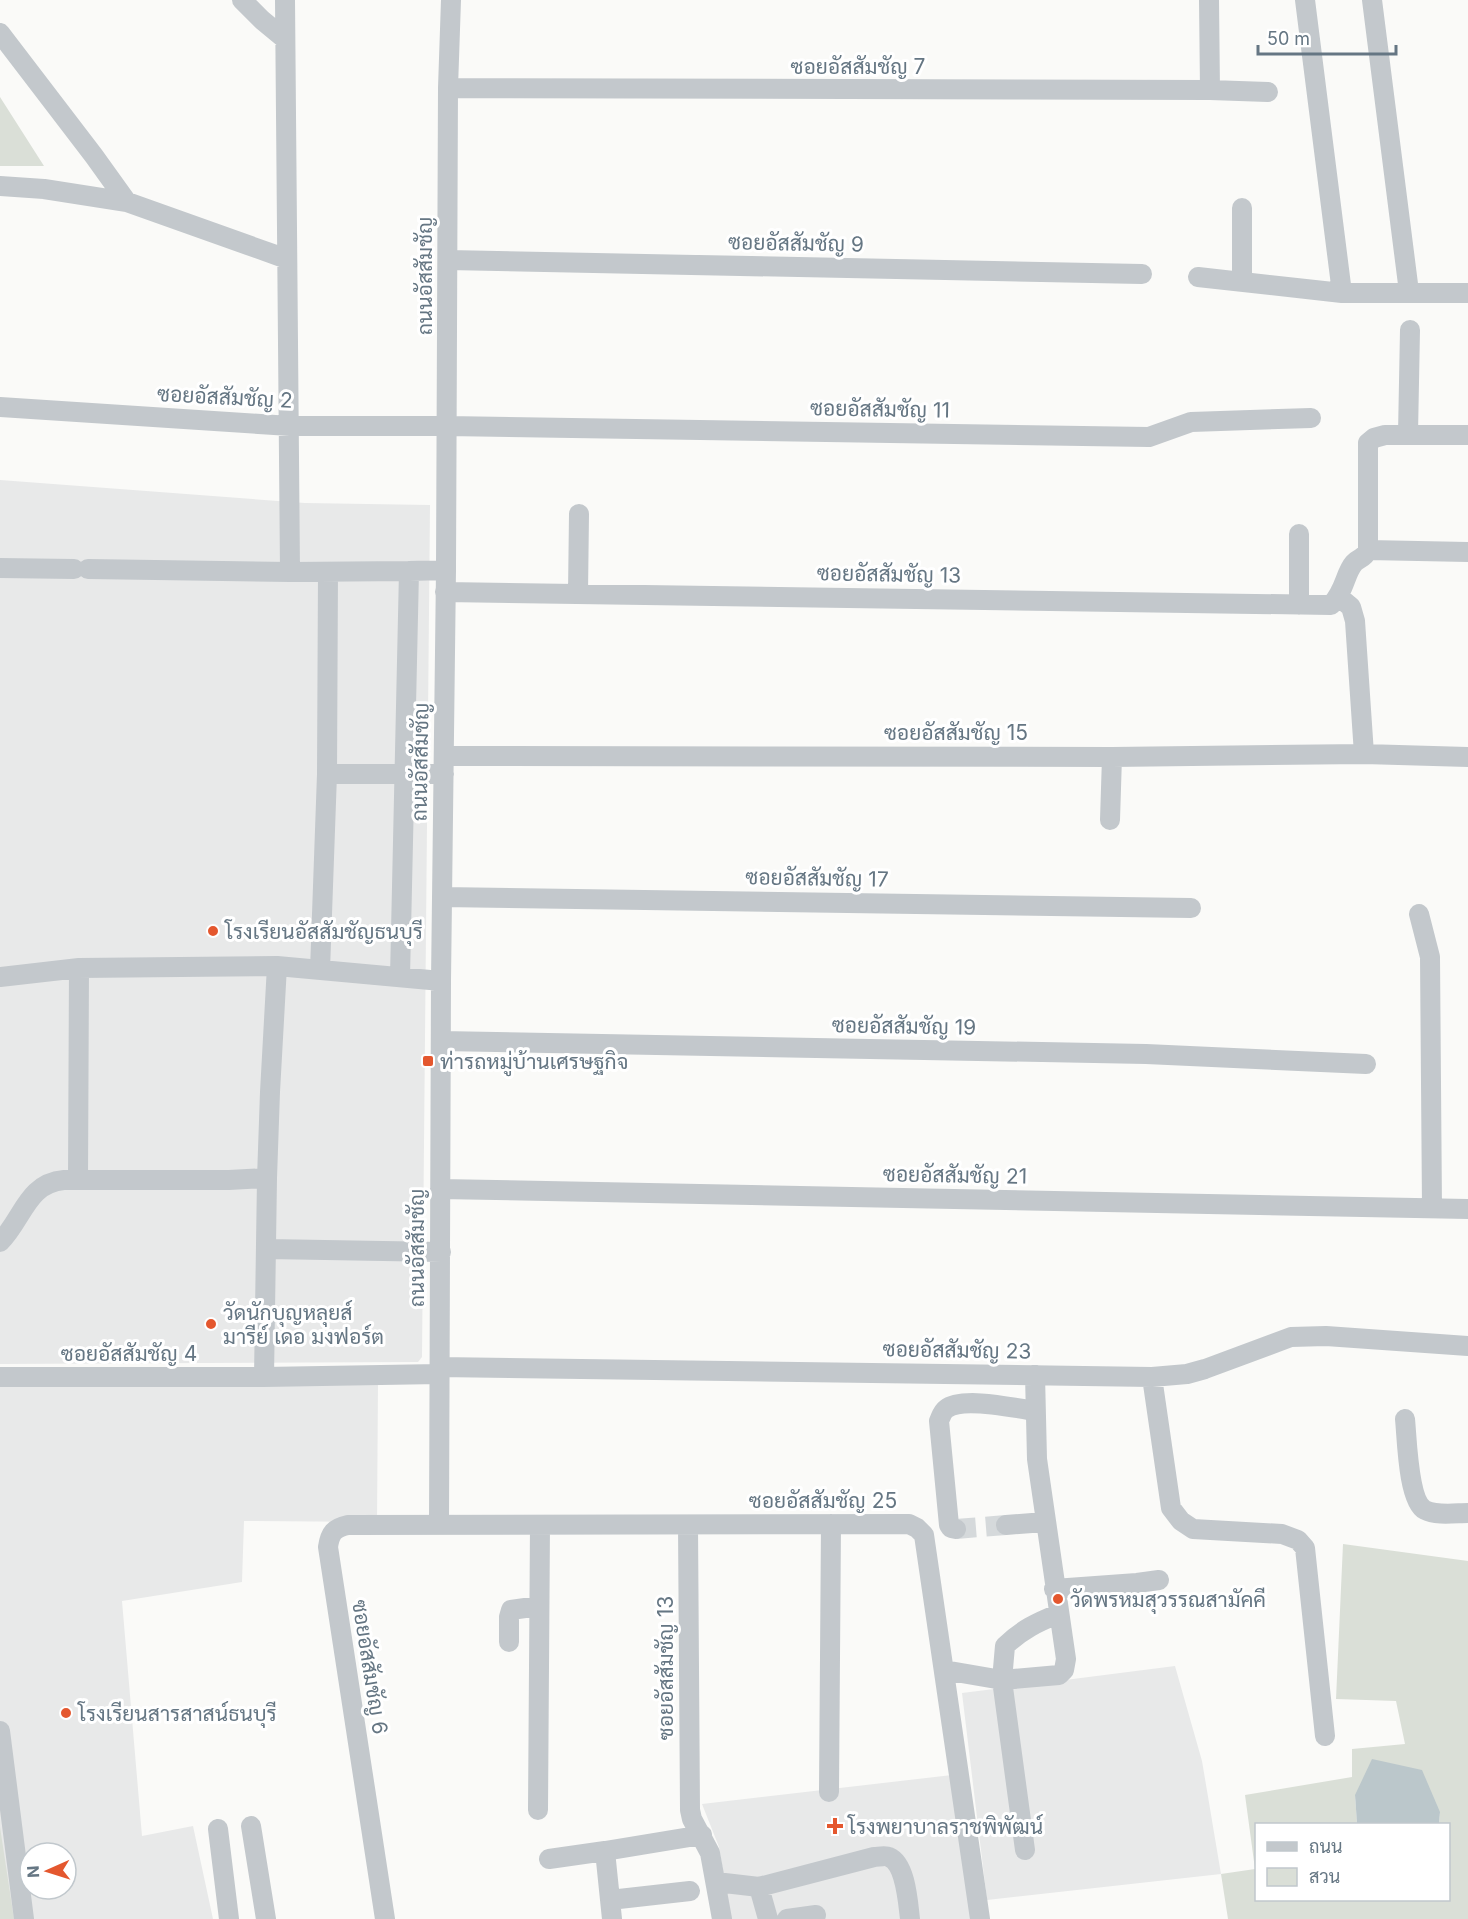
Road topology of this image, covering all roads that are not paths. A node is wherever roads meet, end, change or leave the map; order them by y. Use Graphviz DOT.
graph roads {
  1 [pos="242,0"];
  2 [pos="285,0"];
  3 [pos="452,0"];
  4 [pos="1209,0"];
  5 [pos="1305,0"];
  6 [pos="1372,0"];
  7 [pos="0,33"];
  8 [pos="285,39"];
  9 [pos="448,88"];
  10 [pos="1210,90"];
  11 [pos="1268,92"];
  12 [pos="0,186"];
  13 [pos="127,202"];
  14 [pos="1242,208"];
  15 [pos="287,259"];
  16 [pos="448,260"];
  17 [pos="1142,274"];
  18 [pos="1198,277"];
  19 [pos="1242,282"];
  20 [pos="1409,292"];
  21 [pos="1342,293"];
  22 [pos="1468,293"];
  23 [pos="1410,330"];
  24 [pos="0,407"];
  25 [pos="1311,418"];
  26 [pos="290,426"];
  27 [pos="447,426"];
  28 [pos="1408,434"];
  29 [pos="1468,435"];
  30 [pos="579,514"];
  31 [pos="1299,534"];
  32 [pos="1368,550"];
  33 [pos="1468,552"];
  34 [pos="0,568"];
  35 [pos="446,570"];
  36 [pos="409,571"];
  37 [pos="290,572"];
  38 [pos="328,572"];
  39 [pos="446,592"];
  40 [pos="578,593"];
  41 [pos="1335,601"];
  42 [pos="1299,605"];
  43 [pos="1364,754"];
  44 [pos="1112,756"];
  45 [pos="1468,757"];
  46 [pos="444,765"];
  47 [pos="327,774"];
  48 [pos="404,774"];
  49 [pos="1110,820"];
  50 [pos="442,897"];
  51 [pos="1191,908"];
  52 [pos="1419,914"];
  53 [pos="277,966"];
  54 [pos="79,968"];
  55 [pos="320,970"];
  56 [pos="0,977"];
  57 [pos="400,977"];
  58 [pos="441,981"];
  59 [pos="441,1041"];
  60 [pos="1366,1064"];
  61 [pos="267,1178"];
  62 [pos="78,1180"];
  63 [pos="441,1189"];
  64 [pos="1431,1208"];
  65 [pos="1468,1209"];
  66 [pos="0,1242"];
  67 [pos="267,1249"];
  68 [pos="441,1252"];
  69 [pos="1468,1346"];
  70 [pos="439,1370"];
  71 [pos="1035,1375"];
  72 [pos="0,1377"];
  73 [pos="264,1377"];
  74 [pos="1152,1377"];
  75 [pos="1035,1411"];
  76 [pos="1405,1419"];
  77 [pos="1468,1513"];
  78 [pos="1045,1522"];
  79 [pos="831,1524"];
  80 [pos="439,1525"];
  81 [pos="540,1525"];
  82 [pos="688,1525"];
  83 [pos="1006,1525"];
  84 [pos="956,1529"];
  85 [pos="1159,1580"];
  86 [pos="1054,1589"];
  87 [pos="539,1606"];
  88 [pos="1058,1614"];
  89 [pos="509,1642"];
  90 [pos="944,1670"];
  91 [pos="1002,1680"];
  92 [pos="0,1731"];
  93 [pos="1325,1736"];
  94 [pos="829,1792"];
  95 [pos="538,1810"];
  96 [pos="251,1826"];
  97 [pos="218,1829"];
  98 [pos="702,1835"];
  99 [pos="1025,1850"];
  100 [pos="605,1851"];
  101 [pos="549,1858"];
  102 [pos="716,1882"];
  103 [pos="759,1887"];
  104 [pos="690,1891"];
  105 [pos="611,1909"];
  106 [pos="816,1915"];
  107 [pos="24,1919"];
  108 [pos="229,1919"];
  109 [pos="266,1919"];
  110 [pos="385,1919"];
  111 [pos="722,1919"];
  112 [pos="768,1919"];
  113 [pos="787,1919"];
  114 [pos="910,1919"];
  115 [pos="980,1919"];
  1 -- 8 [label="street"];
  2 -- 8 [label="street"];
  3 -- 9 [label="street, ถนนอัสสัมชัญ"];
  4 -- 10 [label="street"];
  5 -- 21 [label="street"];
  6 -- 20 [label="street"];
  7 -- 13 [label="street"];
  8 -- 15 [label="street"];
  9 -- 10 [label="street, ซอยอัสสัมชัญ 7"];
  9 -- 16 [label="street, ถนนอัสสัมชัญ"];
  10 -- 11 [label="street, ซอยอัสสัมชัญ 7"];
  12 -- 13 [label="street"];
  13 -- 15 [label="street"];
  14 -- 19 [label="street"];
  15 -- 26 [label="street"];
  16 -- 17 [label="street, ซอยอัสสัมชัญ 9"];
  16 -- 27 [label="street, ถนนอัสสัมชัญ"];
  18 -- 19 [label="street"];
  19 -- 21 [label="street"];
  20 -- 21 [label="street"];
  20 -- 22 [label="street"];
  23 -- 28 [label="street"];
  24 -- 26 [label="street, ซอยอัสสัมชัญ 2"];
  25 -- 27 [label="street, ซอยอัสสัมชัญ 11"];
  26 -- 27 [label="street, ซอยอัสสัมชัญ 2"];
  26 -- 37 [label="street"];
  27 -- 35 [label="street, ถนนอัสสัมชัญ"];
  28 -- 29 [label="street"];
  28 -- 32 [label="street"];
  30 -- 40 [label="street"];
  31 -- 42 [label="street"];
  32 -- 33 [label="street"];
  32 -- 41 [label="street"];
  34 -- 37 [label="street"];
  35 -- 36 [label="street"];
  35 -- 39 [label="street, ถนนอัสสัมชัญ"];
  36 -- 38 [label="street"];
  36 -- 48 [label="street"];
  37 -- 38 [label="street"];
  38 -- 47 [label="street"];
  39 -- 40 [label="street, ซอยอัสสัมชัญ 13"];
  39 -- 46 [label="street, ถนนอัสสัมชัญ"];
  40 -- 42 [label="street, ซอยอัสสัมชัญ 13"];
  41 -- 42 [label="street, ซอยอัสสัมชัญ 13"];
  41 -- 43 [label="street"];
  43 -- 44 [label="street, ซอยอัสสัมชัญ 15"];
  43 -- 45 [label="street, ซอยอัสสัมชัญ 15"];
  44 -- 46 [label="street, ซอยอัสสัมชัญ 15"];
  44 -- 49 [label="street"];
  46 -- 48 [label="street, ซอยอัสสัมชัญ 15"];
  46 -- 50 [label="street, ถนนอัสสัมชัญ"];
  47 -- 48 [label="street, ซอยอัสสัมชัญ 15"];
  47 -- 55 [label="street"];
  48 -- 57 [label="street"];
  50 -- 51 [label="street, ซอยอัสสัมชัญ 17"];
  50 -- 58 [label="street, ถนนอัสสัมชัญ"];
  52 -- 64 [label="street"];
  53 -- 54 [label="street"];
  53 -- 55 [label="street"];
  53 -- 61 [label="street"];
  54 -- 56 [label="street"];
  54 -- 62 [label="street"];
  55 -- 57 [label="street"];
  57 -- 58 [label="street"];
  58 -- 59 [label="street, ถนนอัสสัมชัญ"];
  59 -- 60 [label="street, ซอยอัสสัมชัญ 19"];
  59 -- 63 [label="street, ถนนอัสสัมชัญ"];
  61 -- 62 [label="street"];
  61 -- 67 [label="street"];
  62 -- 66 [label="street"];
  63 -- 64 [label="street, ซอยอัสสัมชัญ 21"];
  63 -- 68 [label="street, ถนนอัสสัมชัญ"];
  64 -- 65 [label="street, ซอยอัสสัมชัญ 21"];
  67 -- 68 [label="street"];
  67 -- 73 [label="street"];
  68 -- 70 [label="street, ถนนอัสสัมชัญ"];
  69 -- 74 [label="street, ซอยอัสสัมชัญ 23"];
  70 -- 71 [label="street, ซอยอัสสัมชัญ 23"];
  70 -- 73 [label="street, ซอยอัสสัมชัญ 4"];
  70 -- 80 [label="street, ถนนอัสสัมชัญ"];
  71 -- 74 [label="street, ซอยอัสสัมชัญ 23"];
  71 -- 75 [label="street"];
  72 -- 73 [label="street, ซอยอัสสัมชัญ 4"];
  74 -- 93 [label="street"];
  75 -- 78 [label="street"];
  75 -- 84 [label="street"];
  76 -- 77 [label="street"];
  78 -- 83 [label="street"];
  78 -- 86 [label="street"];
  79 -- 82 [label="street, ซอยอัสสัมชัญ 25"];
  79 -- 90 [label="street, ซอยอัสสัมชัญ 25"];
  79 -- 94 [label="street"];
  80 -- 81 [label="street, ซอยอัสสัมชัญ 25"];
  80 -- 110 [label="street, ซอยอัสสัมชัญ 6"];
  81 -- 82 [label="street, ซอยอัสสัมชัญ 25"];
  81 -- 87 [label="street"];
  82 -- 98 [label="street, ซอยอัสสัมชัญ 13"];
  85 -- 86 [label="street"];
  86 -- 88 [label="street"];
  87 -- 89 [label="street"];
  87 -- 95 [label="street"];
  88 -- 91 [label="street"];
  88 -- 91 [label="street"];
  90 -- 91 [label="street"];
  90 -- 115 [label="street, ซอยอัสสัมชัญ 25"];
  91 -- 99 [label="street"];
  92 -- 107 [label="street"];
  96 -- 109 [label="street"];
  97 -- 108 [label="street"];
  98 -- 100 [label="street"];
  98 -- 102 [label="street"];
  100 -- 101 [label="street"];
  100 -- 105 [label="street"];
  102 -- 103 [label="street"];
  102 -- 111 [label="street"];
  103 -- 112 [label="street"];
  103 -- 114 [label="street"];
  104 -- 105 [label="street"];
  106 -- 113 [label="street"];
}
